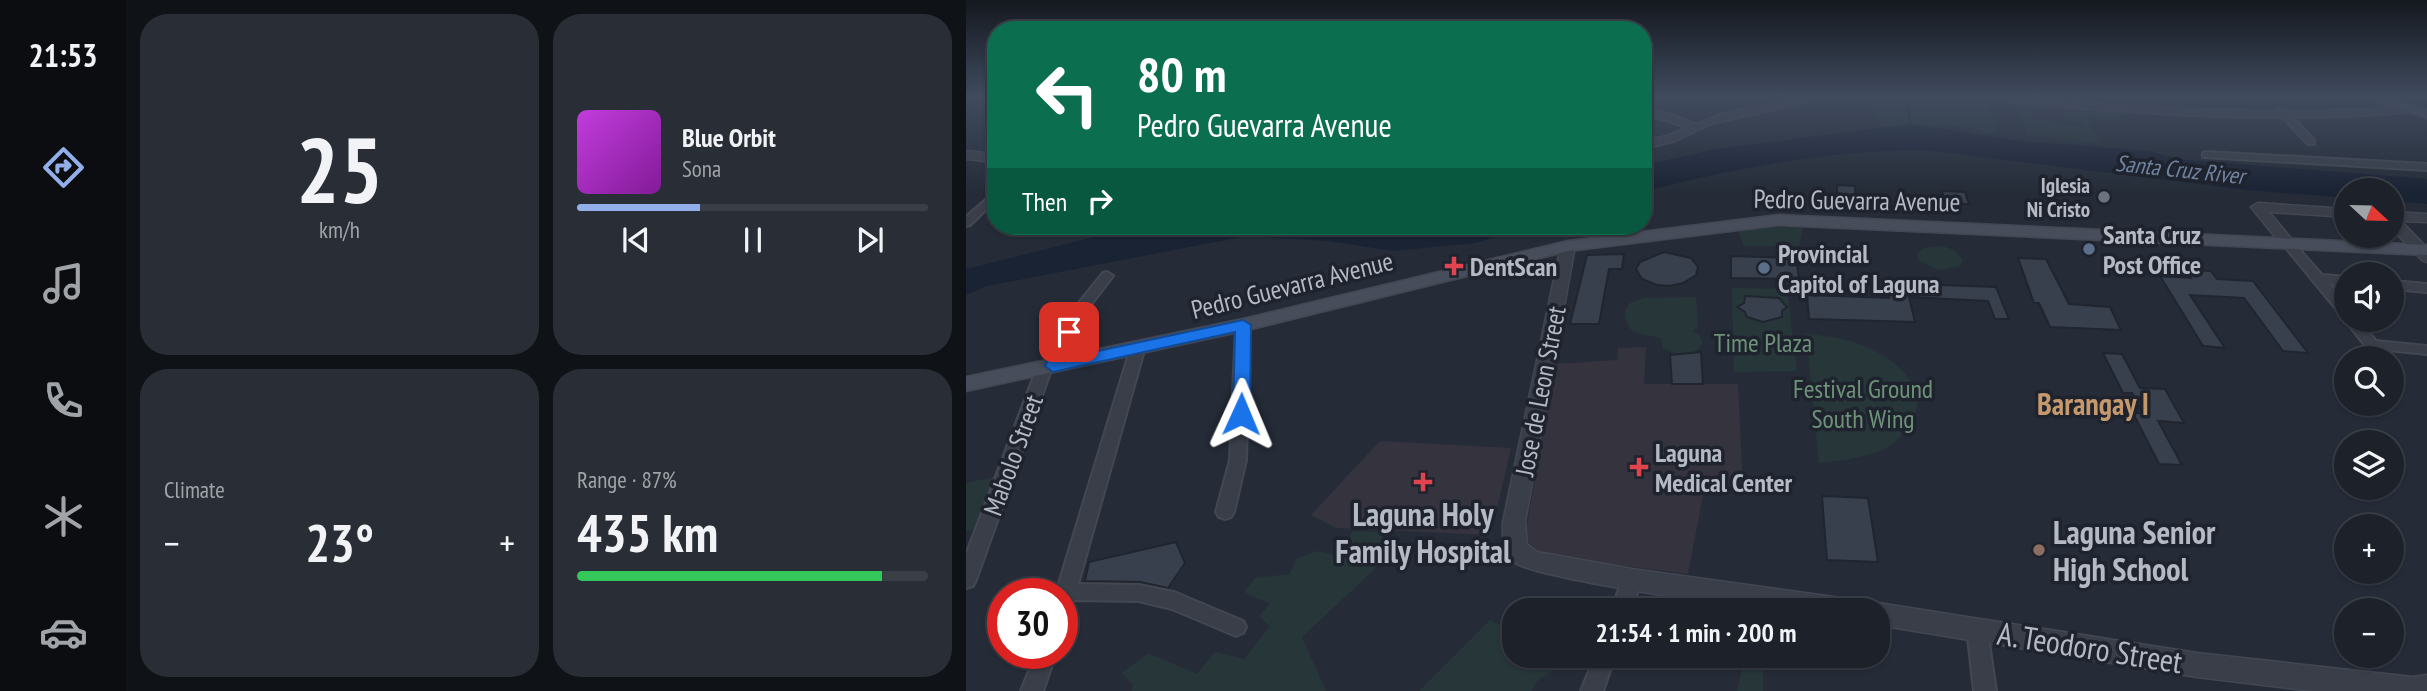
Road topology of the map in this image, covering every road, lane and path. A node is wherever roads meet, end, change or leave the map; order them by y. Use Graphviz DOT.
graph roads {
  1 [pos="1693,128"];
  2 [pos="2299,128"];
  3 [pos="2311,142"];
  4 [pos="1652,144"];
  5 [pos="966,155"];
  6 [pos="2206,155"];
  7 [pos="987,157"];
  8 [pos="2427,167"];
  9 [pos="987,203"];
  10 [pos="2334,212"];
  11 [pos="2404,218"];
  12 [pos="2427,218"];
  13 [pos="966,223"];
  14 [pos="2404,230"];
  15 [pos="2286,242"];
  16 [pos="1568,246"];
  17 [pos="2425,252"];
  18 [pos="1107,276"];
  19 [pos="2318,279"];
  20 [pos="2334,280"];
  21 [pos="2404,286"];
  22 [pos="2427,288"];
  23 [pos="2334,298"];
  24 [pos="1243,325"];
  25 [pos="2362,332"];
  26 [pos="1139,348"];
  27 [pos="2427,349"];
  28 [pos="1048,367"];
  29 [pos="966,384"];
  30 [pos="1225,512"];
  31 [pos="1071,578"];
  32 [pos="1632,579"];
  33 [pos="966,580"];
  34 [pos="1078,598"];
  35 [pos="1625,598"];
  36 [pos="1765,598"];
  37 [pos="1890,616"];
  38 [pos="1236,627"];
  39 [pos="1978,629"];
  40 [pos="1601,668"];
  41 [pos="1040,669"];
  42 [pos="2427,688"];
  43 [pos="1032,691"];
  44 [pos="1592,691"];
  45 [pos="1985,691"];
  1 -- 4 [label="street"];
  2 -- 3 [label="street"];
  5 -- 7 [label="street"];
  6 -- 8 [label="street"];
  9 -- 13 [label="street"];
  10 -- 15 [label="street"];
  11 -- 12 [label="street"];
  14 -- 17 [label="street"];
  15 -- 16 [label="main road, Pedro Guevarra Avenue"];
  15 -- 17 [label="main road, Pedro Guevarra Avenue"];
  15 -- 19 [label="street"];
  16 -- 24 [label="main road, Pedro Guevarra Avenue"];
  16 -- 32 [label="street, Jose de Leon Street"];
  18 -- 28 [label="street, Mabolo Street"];
  19 -- 20 [label="street"];
  19 -- 23 [label="street"];
  21 -- 22 [label="street"];
  24 -- 26 [label="main road, Pedro Guevarra Avenue"];
  24 -- 30 [label="street"];
  25 -- 27 [label="street"];
  26 -- 28 [label="main road, Pedro Guevarra Avenue"];
  26 -- 31 [label="street"];
  28 -- 29 [label="main road, Pedro Guevarra Avenue"];
  28 -- 33 [label="street, Mabolo Street"];
  32 -- 35 [label="street"];
  32 -- 36 [label="street"];
  34 -- 38 [label="street"];
  37 -- 39 [label="street, A. Teodoro Street"];
  39 -- 42 [label="street, A. Teodoro Street"];
  39 -- 45 [label="street"];
  40 -- 44 [label="street"];
  41 -- 43 [label="street"];
}
